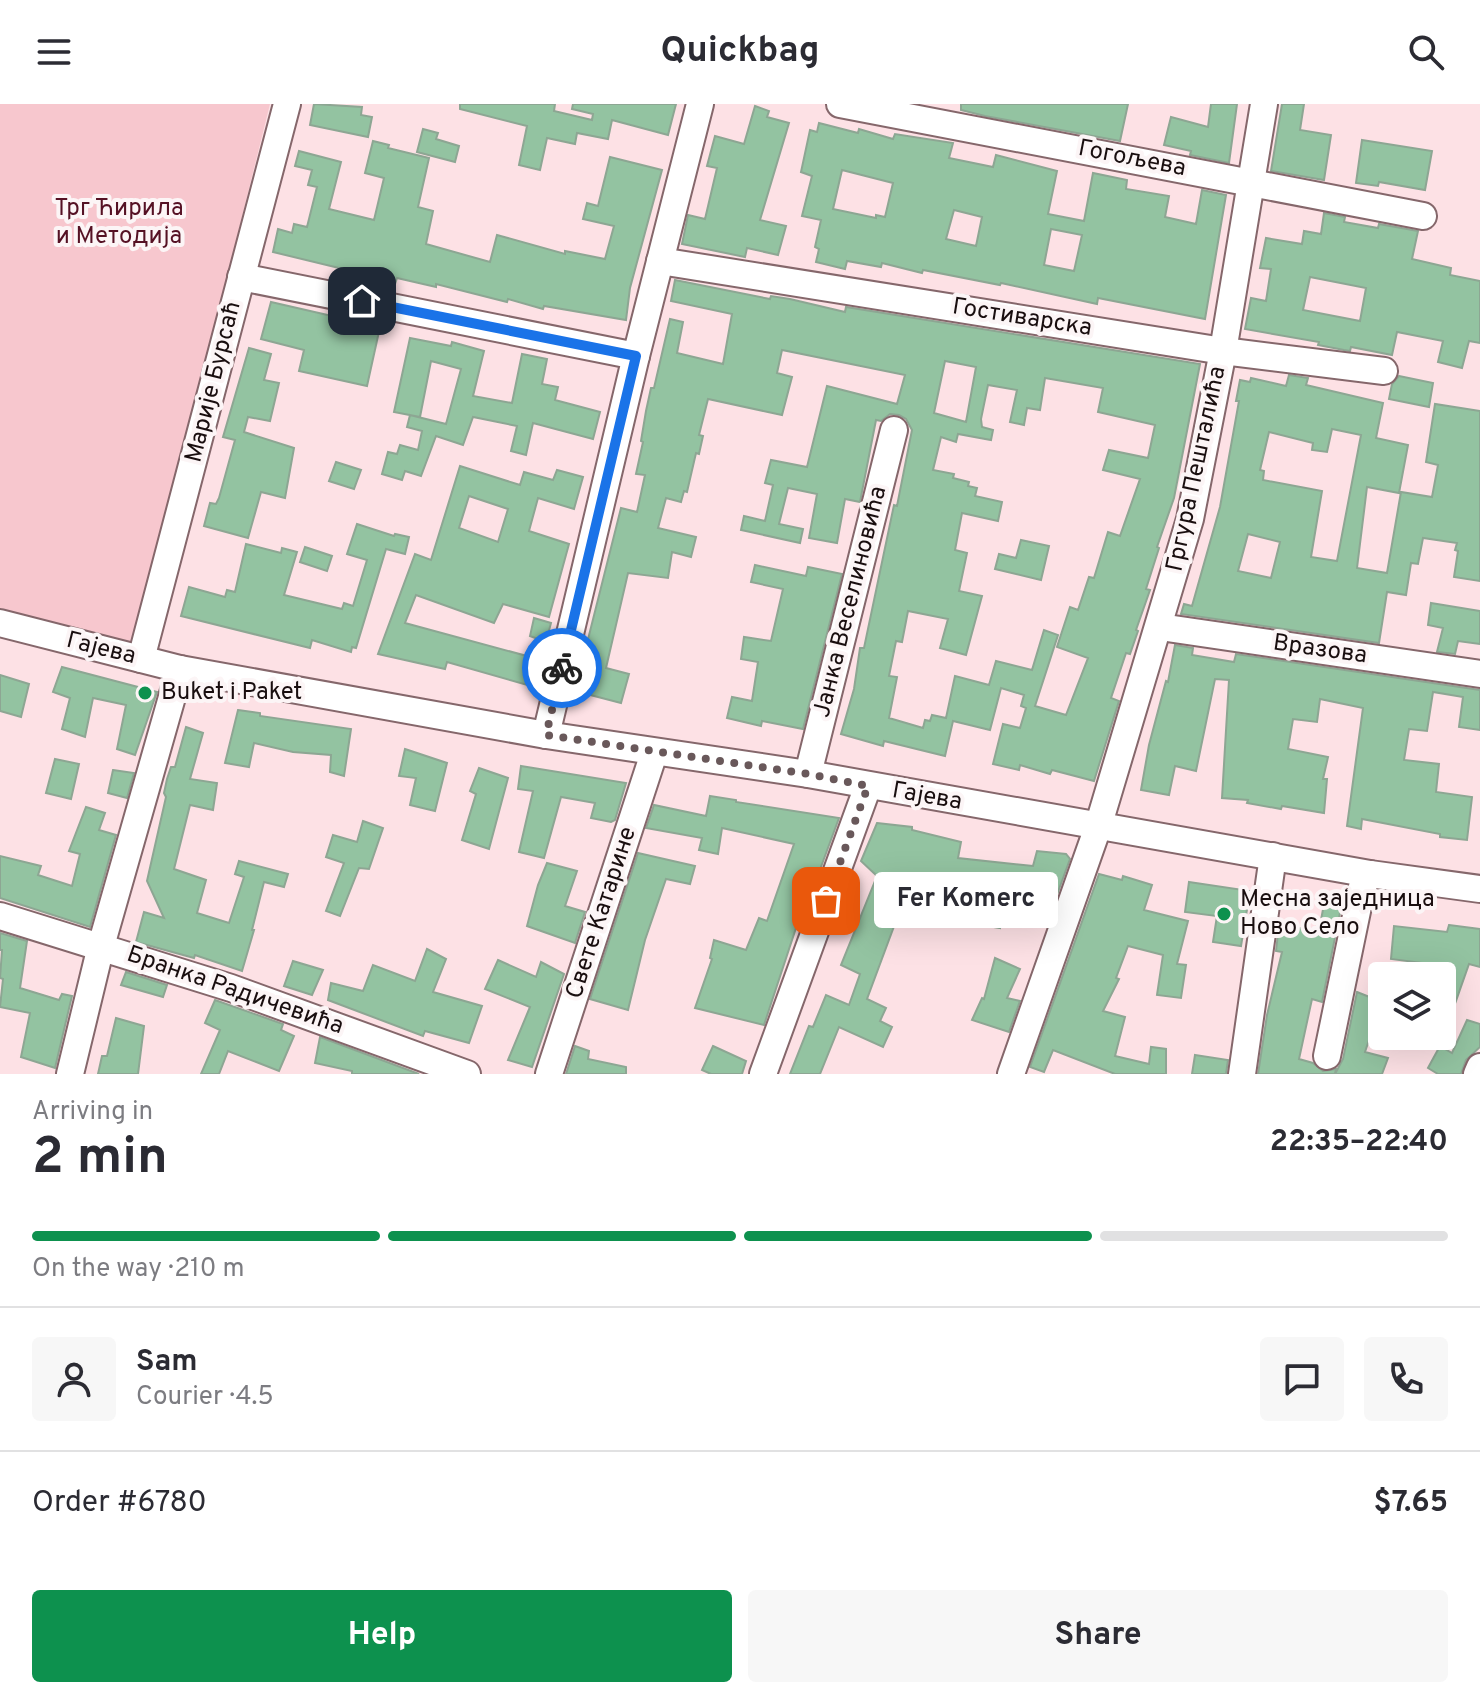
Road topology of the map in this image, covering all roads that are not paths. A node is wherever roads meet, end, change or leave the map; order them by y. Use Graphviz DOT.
graph roads {
  1 [pos="287,104"];
  2 [pos="700,104"];
  3 [pos="840,104"];
  4 [pos="1264,104"];
  5 [pos="1252,181"];
  6 [pos="1423,216"];
  7 [pos="660,261"];
  8 [pos="241,277"];
  9 [pos="1223,351"];
  10 [pos="636,356"];
  11 [pos="1384,371"];
  12 [pos="894,430"];
  13 [pos="0,623"];
  14 [pos="1160,627"];
  15 [pos="141,659"];
  16 [pos="180,669"];
  17 [pos="1480,674"];
  18 [pos="546,735"];
  19 [pos="654,753"];
  20 [pos="808,774"];
  21 [pos="868,786"];
  22 [pos="1098,827"];
  23 [pos="1273,856"];
  24 [pos="1370,874"];
  25 [pos="1479,883"];
  26 [pos="0,916"];
  27 [pos="101,946"];
  28 [pos="1327,1056"];
  29 [pos="1480,1067"];
  30 [pos="70,1074"];
  31 [pos="467,1074"];
  32 [pos="549,1074"];
  33 [pos="763,1074"];
  34 [pos="1011,1074"];
  35 [pos="1242,1074"];
  36 [pos="1477,1074"];
  1 -- 8 [label="street, Марије Бурсаћ"];
  2 -- 7 [label="street"];
  3 -- 5 [label="street, Гогољева"];
  4 -- 5 [label="street, Гргура Пешталића"];
  5 -- 6 [label="street, Гогољева"];
  5 -- 9 [label="street, Гргура Пешталића"];
  7 -- 9 [label="street, Гостиварска"];
  7 -- 10 [label="street"];
  8 -- 10 [label="street"];
  8 -- 15 [label="street, Марије Бурсаћ"];
  9 -- 11 [label="street, Гостиварска"];
  9 -- 14 [label="street, Гргура Пешталића"];
  10 -- 18 [label="street"];
  12 -- 20 [label="street, Јанка Веселиновића"];
  13 -- 15 [label="street, Гајева"];
  14 -- 17 [label="street, Вразова"];
  14 -- 22 [label="street, Гргура Пешталића"];
  15 -- 16 [label="street, Гајева"];
  16 -- 18 [label="street, Гајева"];
  16 -- 27 [label="street"];
  18 -- 19 [label="street, Гајева"];
  19 -- 20 [label="street, Гајева"];
  19 -- 32 [label="street, Свете Катарине"];
  20 -- 21 [label="street, Гајева"];
  21 -- 22 [label="street, Гајева"];
  21 -- 33 [label="street"];
  22 -- 23 [label="street, Гајева"];
  22 -- 34 [label="street, Гргура Пешталића"];
  23 -- 24 [label="street, Гајева"];
  23 -- 35 [label="street"];
  24 -- 25 [label="street, Гајева"];
  24 -- 28 [label="street"];
  26 -- 27 [label="street, Бранка Радичевића"];
  27 -- 30 [label="street"];
  27 -- 31 [label="street, Бранка Радичевића"];
  29 -- 36 [label="street"];
}
